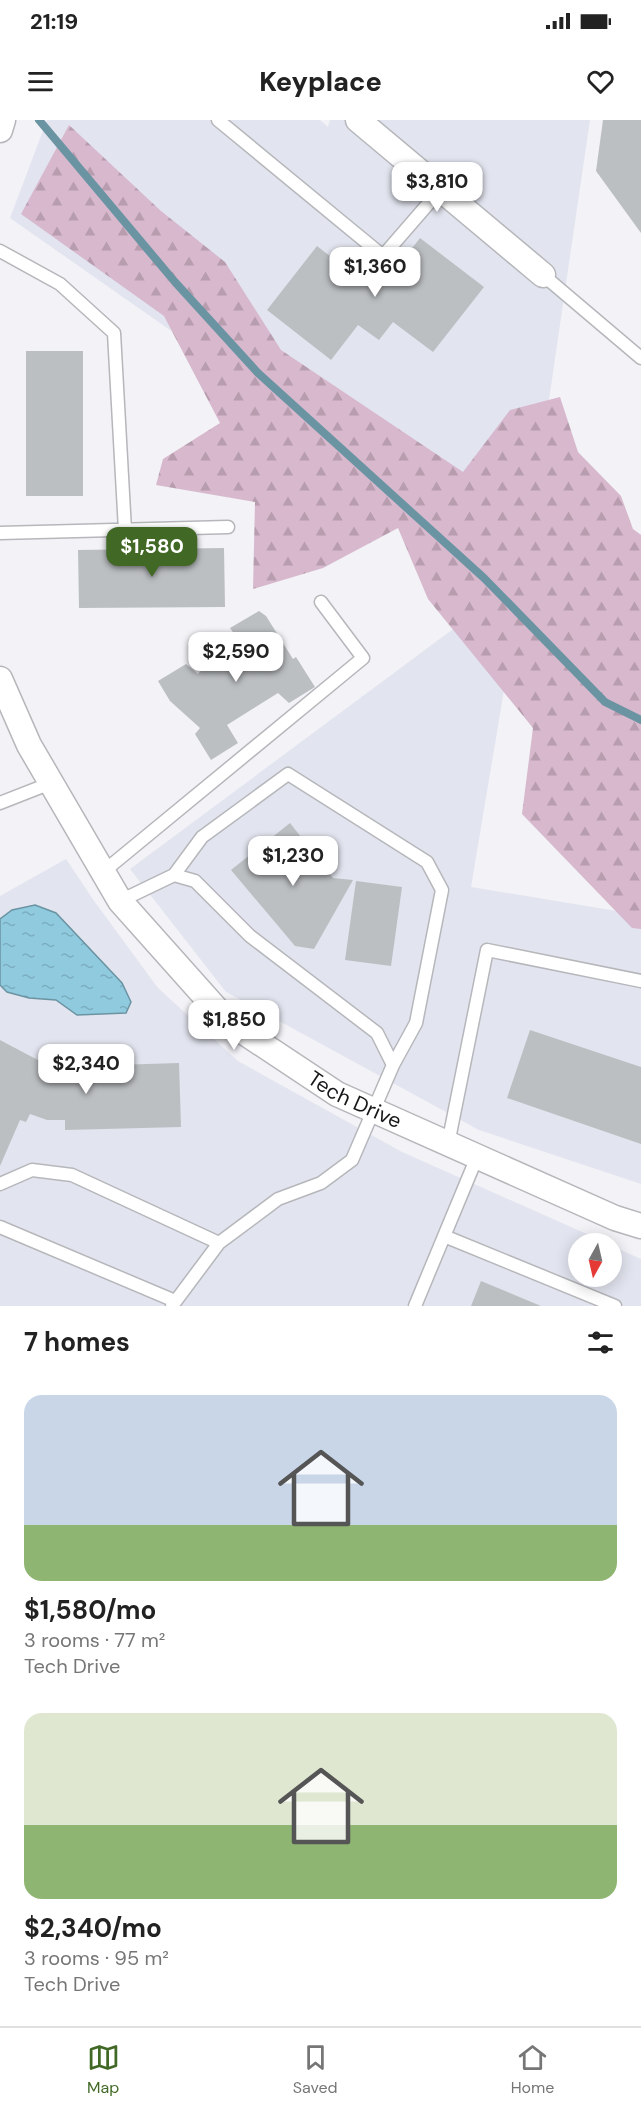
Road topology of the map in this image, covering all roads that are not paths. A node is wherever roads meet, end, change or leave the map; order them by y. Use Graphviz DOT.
graph roads {
  1 [pos="3,120"];
  2 [pos="218,120"];
  3 [pos="358,120"];
  4 [pos="0,130"];
  5 [pos="441,189"];
  6 [pos="0,251"];
  7 [pos="543,275"];
  8 [pos="641,358"];
  9 [pos="228,527"];
  10 [pos="125,530"];
  11 [pos="0,532"];
  12 [pos="321,602"];
  13 [pos="0,679"];
  14 [pos="51,783"];
  15 [pos="0,803"];
  16 [pos="103,872"];
  17 [pos="174,874"];
  18 [pos="120,901"];
  19 [pos="641,981"];
  20 [pos="393,1065"];
  21 [pos="375,1111"];
  22 [pos="448,1144"];
  23 [pos="477,1157"];
  24 [pos="0,1184"];
  25 [pos="641,1226"];
  26 [pos="0,1227"];
  27 [pos="444,1236"];
  28 [pos="219,1243"];
  29 [pos="174,1304"];
  30 [pos="415,1306"];
  31 [pos="615,1306"];
  1 -- 4 [label="street"];
  2 -- 5 [label="lane"];
  3 -- 5 [label="street"];
  5 -- 7 [label="street"];
  6 -- 10 [label="lane"];
  7 -- 8 [label="lane"];
  9 -- 10 [label="lane"];
  10 -- 11 [label="lane"];
  12 -- 16 [label="lane"];
  13 -- 14 [label="street, Tech Drive"];
  14 -- 15 [label="lane"];
  14 -- 16 [label="street, Tech Drive"];
  16 -- 18 [label="street, Tech Drive"];
  17 -- 18 [label="lane"];
  17 -- 20 [label="lane"];
  17 -- 20 [label="lane"];
  18 -- 21 [label="street, Tech Drive"];
  19 -- 22 [label="lane"];
  20 -- 21 [label="lane"];
  21 -- 22 [label="street, Tech Drive"];
  21 -- 28 [label="lane"];
  22 -- 23 [label="street, Tech Drive"];
  23 -- 25 [label="street, Tech Drive"];
  23 -- 27 [label="lane"];
  24 -- 28 [label="lane"];
  26 -- 29 [label="lane"];
  27 -- 30 [label="lane"];
  27 -- 31 [label="lane"];
  28 -- 29 [label="lane"];
}
